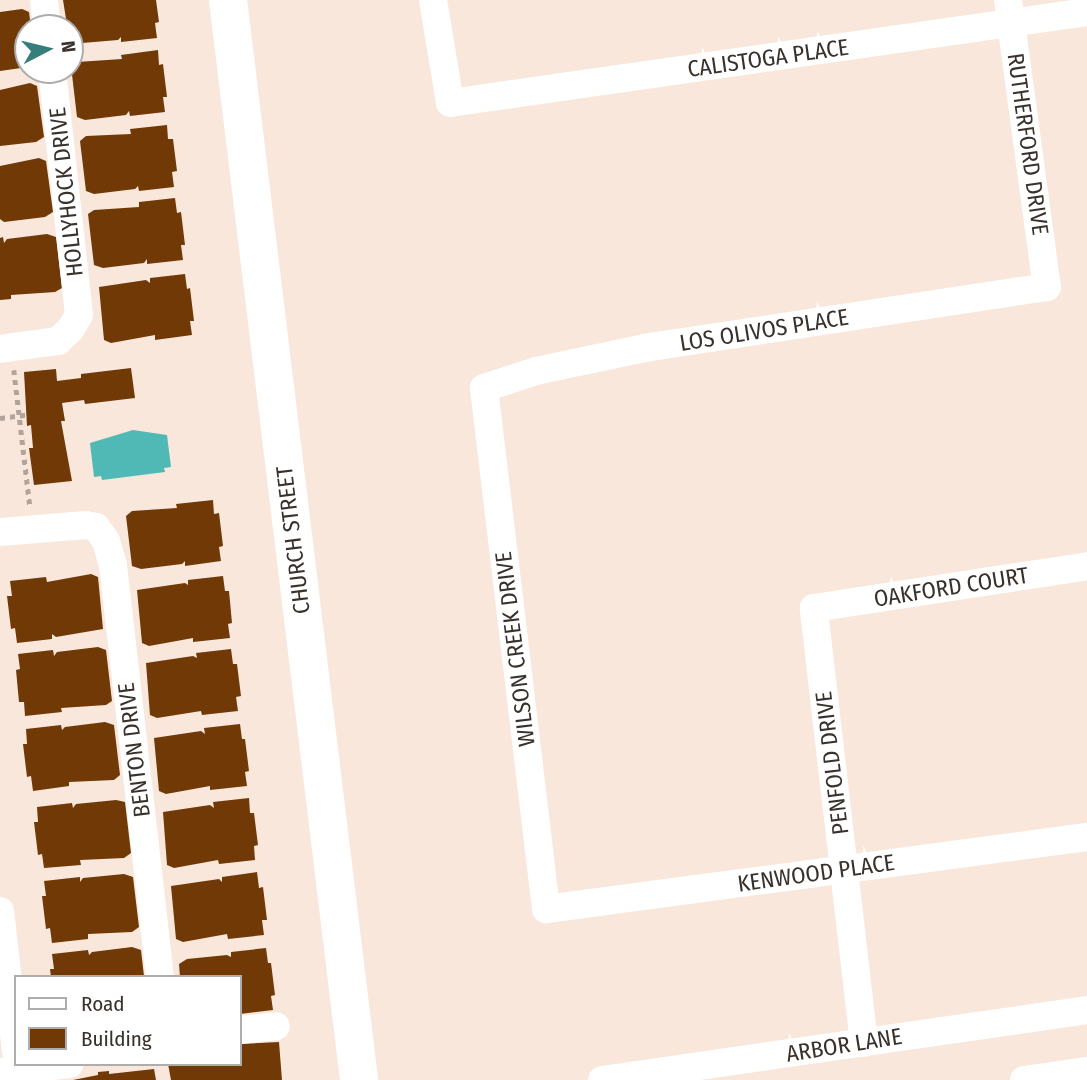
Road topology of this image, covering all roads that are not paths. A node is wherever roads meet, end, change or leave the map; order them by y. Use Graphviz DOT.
graph roads {
  1 [pos="228,0"];
  2 [pos="433,0"];
  3 [pos="1010,12"];
  4 [pos="1087,12"];
  5 [pos="54,84"];
  6 [pos="1047,287"];
  7 [pos="6,349"];
  8 [pos="484,388"];
  9 [pos="0,533"];
  10 [pos="1087,566"];
  11 [pos="814,608"];
  12 [pos="1087,836"];
  13 [pos="844,869"];
  14 [pos="546,909"];
  15 [pos="0,911"];
  16 [pos="160,975"];
  17 [pos="1087,1010"];
  18 [pos="276,1026"];
  19 [pos="242,1030"];
  20 [pos="864,1043"];
  21 [pos="14,1058"];
  22 [pos="42,1066"];
  23 [pos="15,1068"];
  24 [pos="1087,1071"];
  25 [pos="359,1080"];
  26 [pos="602,1080"];
  27 [pos="1024,1080"];
  1 -- 25 [label="main road, CHURCH STREET"];
  2 -- 3 [label="street, CALISTOGA PLACE"];
  3 -- 4 [label="street, CALISTOGA PLACE"];
  3 -- 6 [label="street, RUTHERFORD DRIVE"];
  5 -- 7 [label="street, HOLLYHOCK DRIVE"];
  6 -- 8 [label="street, LOS OLIVOS PLACE"];
  8 -- 14 [label="street, WILSON CREEK DRIVE"];
  9 -- 16 [label="street, BENTON DRIVE"];
  10 -- 11 [label="street, OAKFORD COURT"];
  11 -- 13 [label="street, PENFOLD DRIVE"];
  12 -- 13 [label="street, KENWOOD PLACE"];
  13 -- 14 [label="street, KENWOOD PLACE"];
  13 -- 20 [label="street, PENFOLD DRIVE"];
  15 -- 21 [label="street"];
  17 -- 20 [label="street, ARBOR LANE"];
  18 -- 19 [label="street"];
  20 -- 26 [label="street, ARBOR LANE"];
  22 -- 23 [label="street"];
  24 -- 27 [label="street"];
}
